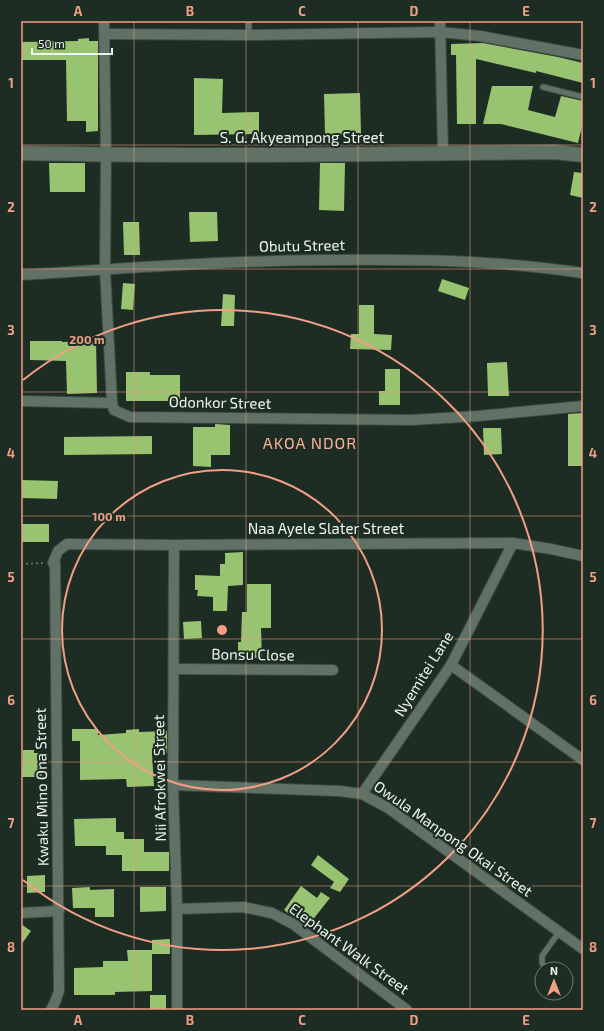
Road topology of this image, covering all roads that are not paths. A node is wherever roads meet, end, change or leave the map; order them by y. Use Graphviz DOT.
graph roads {
  1 [pos="104,21"];
  2 [pos="249,21"];
  3 [pos="440,21"];
  4 [pos="440,32"];
  5 [pos="105,34"];
  6 [pos="249,35"];
  7 [pos="583,55"];
  8 [pos="543,87"];
  9 [pos="583,97"];
  10 [pos="21,153"];
  11 [pos="443,153"];
  12 [pos="106,155"];
  13 [pos="583,155"];
  14 [pos="105,269"];
  15 [pos="583,273"];
  16 [pos="21,275"];
  17 [pos="21,401"];
  18 [pos="112,403"];
  19 [pos="583,406"];
  20 [pos="514,543"];
  21 [pos="174,545"];
  22 [pos="583,556"];
  23 [pos="53,563"];
  24 [pos="451,665"];
  25 [pos="174,669"];
  26 [pos="333,670"];
  27 [pos="583,760"];
  28 [pos="173,785"];
  29 [pos="362,794"];
  30 [pos="178,909"];
  31 [pos="59,911"];
  32 [pos="21,913"];
  33 [pos="559,932"];
  34 [pos="583,949"];
  35 [pos="542,961"];
  36 [pos="51,1010"];
  37 [pos="178,1010"];
  38 [pos="407,1010"];
  1 -- 5 [label="street"];
  2 -- 6 [label="lane"];
  3 -- 4 [label="street"];
  4 -- 6 [label="street"];
  4 -- 7 [label="street"];
  4 -- 11 [label="street"];
  5 -- 6 [label="street"];
  5 -- 12 [label="street"];
  8 -- 9 [label="lane"];
  10 -- 12 [label="street, S. G. Akyeampong Street"];
  11 -- 12 [label="street, S. G. Akyeampong Street"];
  11 -- 13 [label="street, S. G. Akyeampong Street"];
  12 -- 14 [label="street"];
  14 -- 15 [label="street, Obutu Street"];
  14 -- 16 [label="street, Obutu Street"];
  14 -- 18 [label="street"];
  17 -- 18 [label="street"];
  18 -- 19 [label="street, Odonkor Street"];
  20 -- 21 [label="street, Naa Ayele Slater Street"];
  20 -- 22 [label="street, Naa Ayele Slater Street"];
  20 -- 24 [label="street, Nyemitei Lane"];
  21 -- 23 [label="street, Naa Ayele Slater Street"];
  21 -- 25 [label="street, Nii Afrokwei Street"];
  23 -- 31 [label="street, Kwaku Mino Ona Street"];
  24 -- 27 [label="street"];
  24 -- 29 [label="street, Nyemitei Lane"];
  25 -- 26 [label="street, Bonsu Close"];
  25 -- 28 [label="street, Nii Afrokwei Street"];
  28 -- 29 [label="street, Owula Manpong Okai Street"];
  28 -- 30 [label="street, Nii Afrokwei Street"];
  29 -- 33 [label="street, Owula Manpong Okai Street"];
  30 -- 37 [label="street, Nii Afrokwei Street"];
  30 -- 38 [label="street, Elephant Walk Street"];
  31 -- 32 [label="street"];
  31 -- 36 [label="street, Kwaku Mino Ona Street"];
  33 -- 34 [label="street, Owula Manpong Okai Street"];
  33 -- 35 [label="lane"];
}
